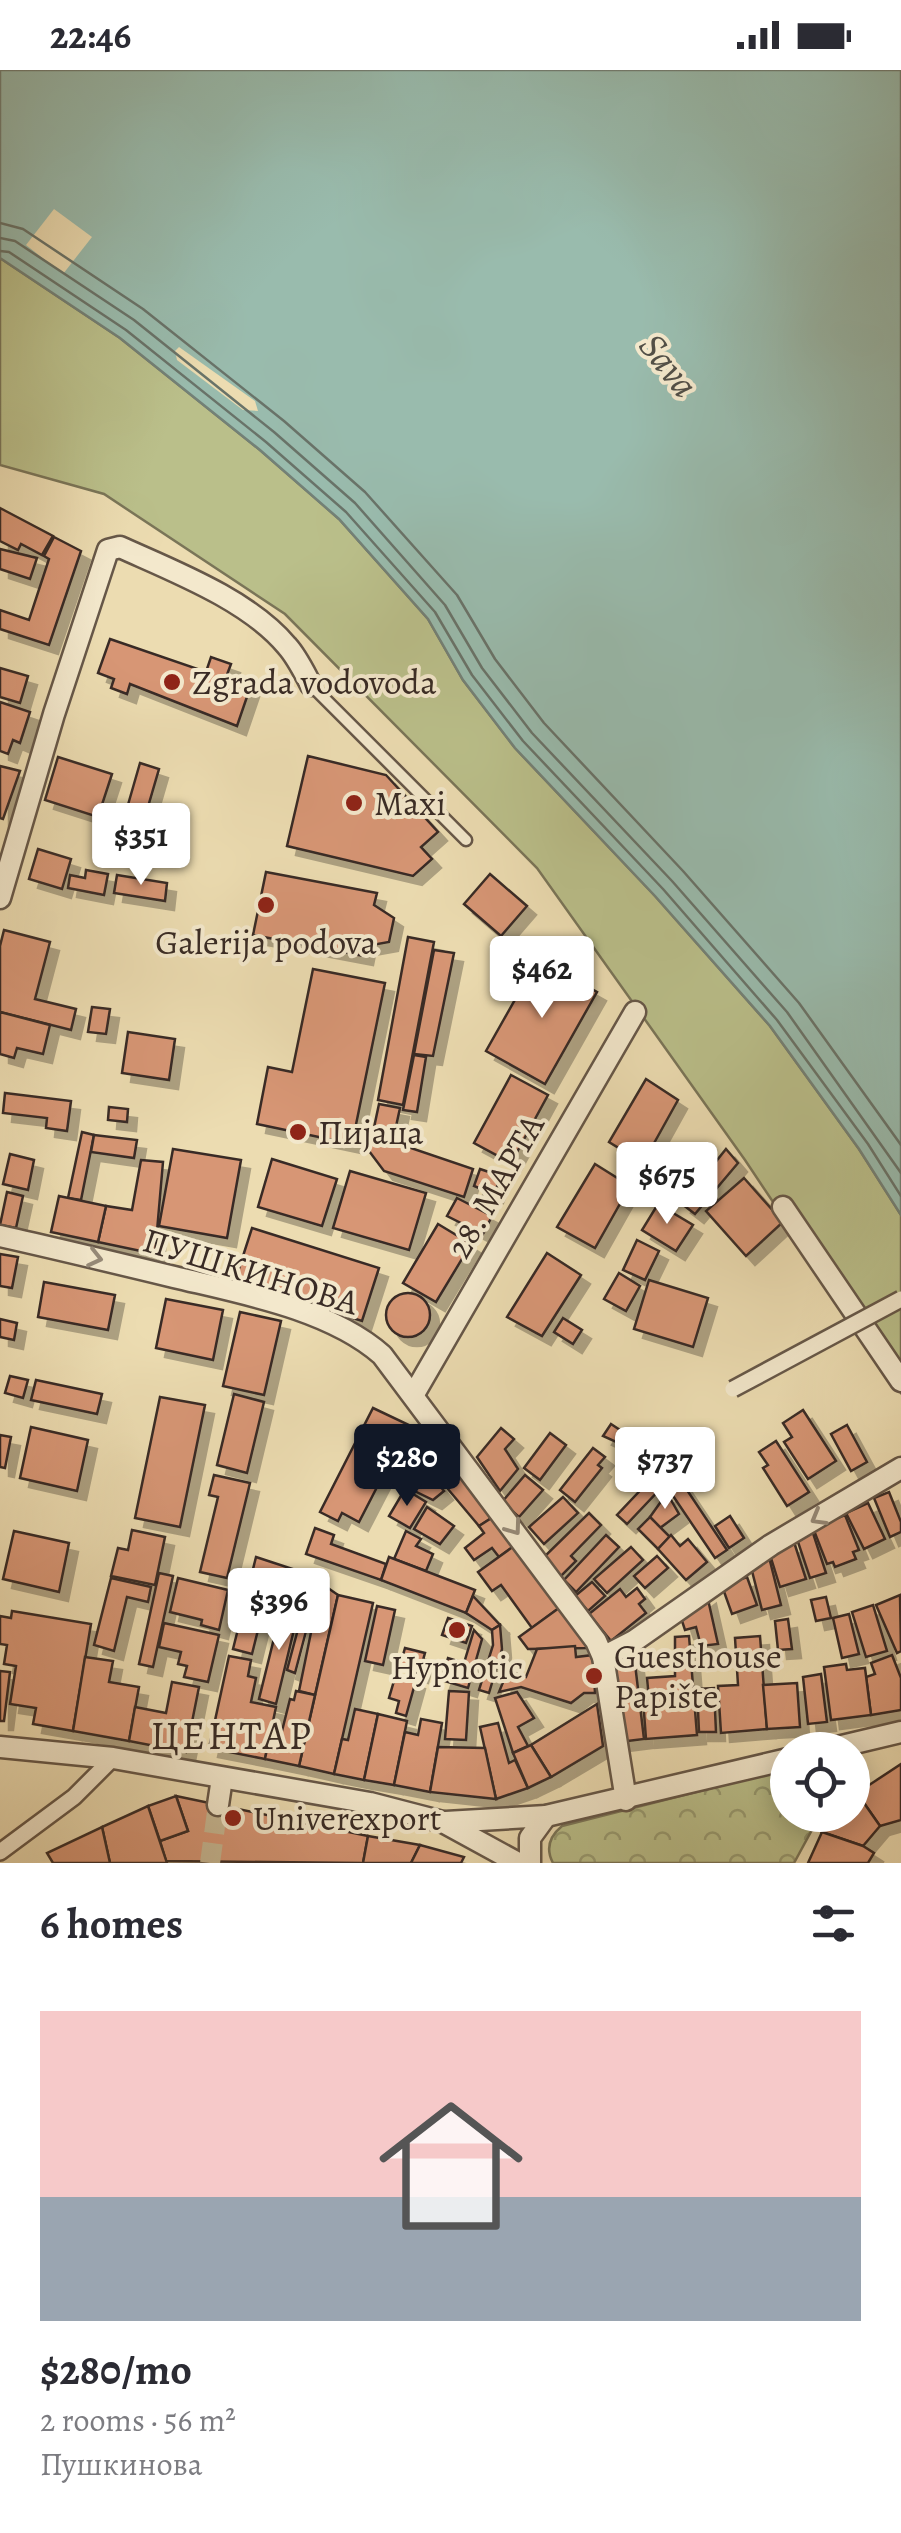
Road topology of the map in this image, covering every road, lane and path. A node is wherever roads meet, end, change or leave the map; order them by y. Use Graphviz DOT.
graph roads {
  1 [pos="312,685"];
  2 [pos="466,840"];
  3 [pos="0,898"];
  4 [pos="635,1012"];
  5 [pos="783,1207"];
  6 [pos="0,1236"];
  7 [pos="901,1298"];
  8 [pos="901,1380"];
  9 [pos="734,1388"];
  10 [pos="414,1394"];
  11 [pos="901,1468"];
  12 [pos="603,1657"];
  13 [pos="901,1732"];
  14 [pos="870,1739"];
  15 [pos="0,1747"];
  16 [pos="112,1758"];
  17 [pos="770,1764"];
  18 [pos="222,1778"];
  19 [pos="626,1800"];
  20 [pos="218,1805"];
  21 [pos="546,1816"];
  22 [pos="443,1822"];
  23 [pos="0,1852"];
  24 [pos="518,1863"];
  25 [pos="530,1863"];
  1 -- 2 [label="lane"];
  1 -- 3 [label="street"];
  4 -- 10 [label="street, 28. МАРТА"];
  5 -- 8 [label="street"];
  6 -- 10 [label="street, ПУШКИНОВА, one-way"];
  7 -- 9 [label="street, bridge"];
  10 -- 12 [label="street, ПУШКИНОВА, one-way"];
  11 -- 12 [label="street, one-way"];
  12 -- 19 [label="street, ПУШКИНОВА"];
  13 -- 14 [label="street"];
  15 -- 16 [label="street"];
  16 -- 18 [label="street"];
  16 -- 23 [label="street"];
  17 -- 19 [label="street"];
  18 -- 20 [label="street"];
  18 -- 22 [label="street"];
  19 -- 21 [label="street"];
  21 -- 22 [label="street"];
  21 -- 25 [label="street"];
  22 -- 24 [label="street"];
}
